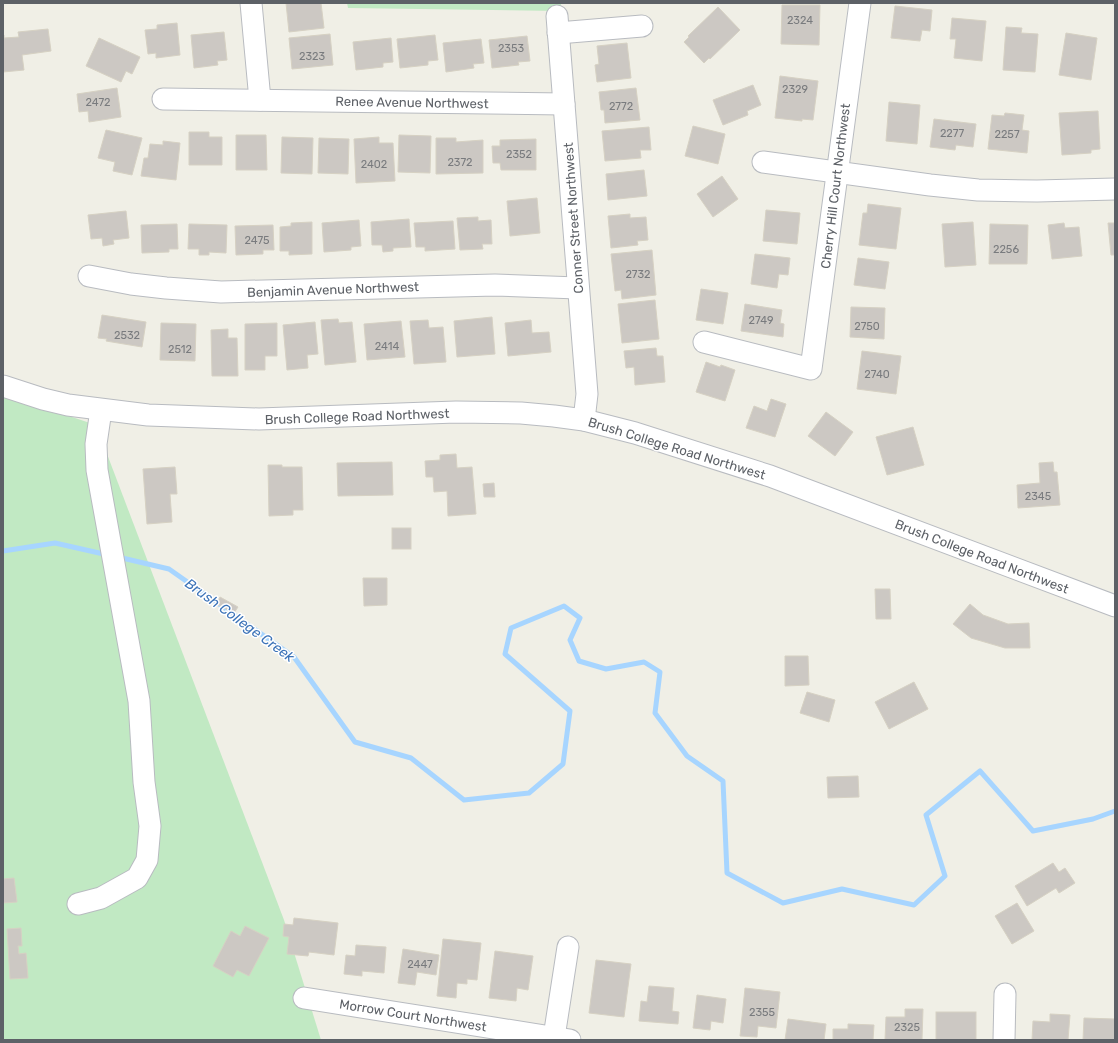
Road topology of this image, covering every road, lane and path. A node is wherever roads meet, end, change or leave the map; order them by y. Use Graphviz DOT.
graph roads {
  1 [pos="251,3"];
  2 [pos="860,3"];
  3 [pos="642,26"];
  4 [pos="163,99"];
  5 [pos="260,100"];
  6 [pos="564,104"];
  7 [pos="763,162"];
  8 [pos="837,173"];
  9 [pos="1115,189"];
  10 [pos="89,276"];
  11 [pos="578,288"];
  12 [pos="704,342"];
  13 [pos="3,386"];
  14 [pos="101,410"];
  15 [pos="584,420"];
  16 [pos="1115,606"];
  17 [pos="78,904"];
  18 [pos="568,948"];
  19 [pos="1005,994"];
  20 [pos="304,998"];
  21 [pos="562,1039"];
  22 [pos="1004,1040"];
  1 -- 5 [label="street"];
  2 -- 8 [label="street, Cherry Hill Court Northwest"];
  3 -- 6 [label="street, Conner Street Northwest"];
  4 -- 5 [label="street, Renee Avenue Northwest"];
  5 -- 6 [label="street, Renee Avenue Northwest"];
  6 -- 11 [label="street, Conner Street Northwest"];
  7 -- 8 [label="street"];
  8 -- 9 [label="street"];
  8 -- 12 [label="street, Cherry Hill Court Northwest"];
  10 -- 11 [label="street, Benjamin Avenue Northwest"];
  11 -- 15 [label="street, Conner Street Northwest"];
  13 -- 14 [label="street, Brush College Road Northwest"];
  14 -- 15 [label="street, Brush College Road Northwest"];
  14 -- 17 [label="street"];
  15 -- 16 [label="street, Brush College Road Northwest"];
  18 -- 21 [label="street"];
  19 -- 22 [label="street"];
  20 -- 21 [label="street, Morrow Court Northwest"];
}
